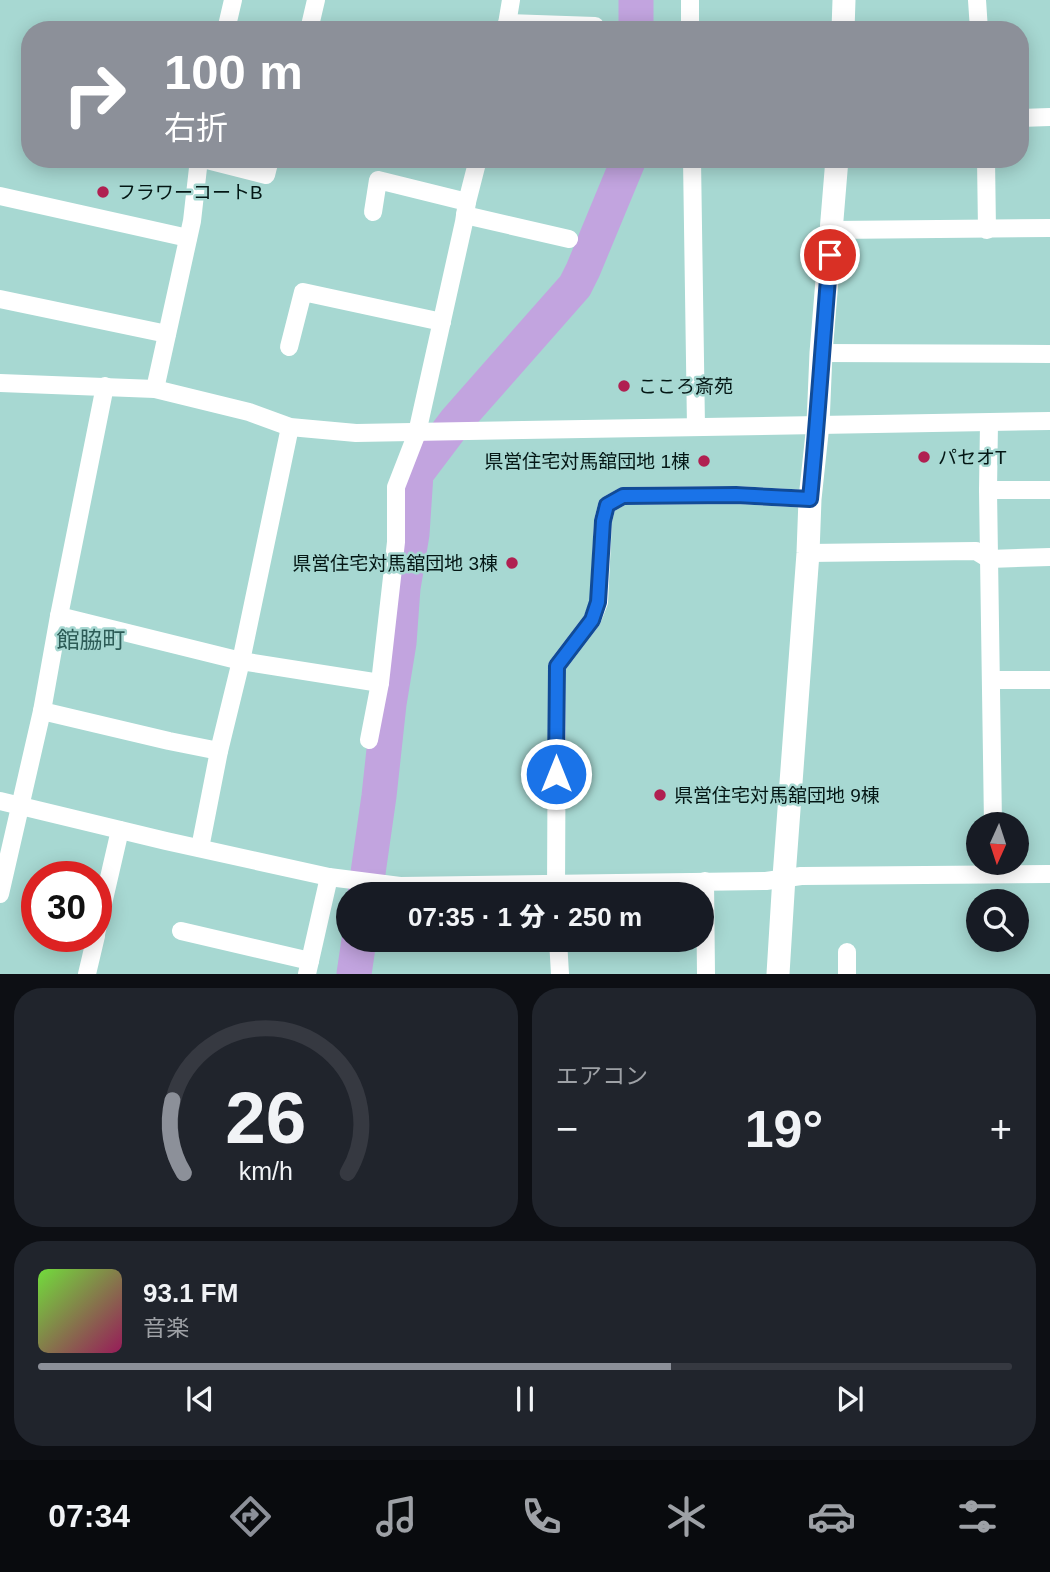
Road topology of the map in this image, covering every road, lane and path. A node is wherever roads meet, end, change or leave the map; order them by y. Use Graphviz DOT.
graph roads {
  1 [pos="233,0"];
  2 [pos="316,0"];
  3 [pos="511,0"];
  4 [pos="690,0"];
  5 [pos="844,0"];
  6 [pos="977,0"];
  7 [pos="228,21"];
  8 [pos="311,21"];
  9 [pos="508,21"];
  10 [pos="691,21"];
  11 [pos="843,21"];
  12 [pos="978,21"];
  13 [pos="1050,117"];
  14 [pos="1029,118"];
  15 [pos="200,168"];
  16 [pos="241,168"];
  17 [pos="268,168"];
  18 [pos="476,168"];
  19 [pos="692,168"];
  20 [pos="836,168"];
  21 [pos="986,168"];
  22 [pos="0,196"];
  23 [pos="466,208"];
  24 [pos="373,212"];
  25 [pos="1050,228"];
  26 [pos="832,230"];
  27 [pos="987,230"];
  28 [pos="188,238"];
  29 [pos="569,239"];
  30 [pos="0,299"];
  31 [pos="442,322"];
  32 [pos="167,334"];
  33 [pos="289,347"];
  34 [pos="821,353"];
  35 [pos="1050,354"];
  36 [pos="0,383"];
  37 [pos="105,386"];
  38 [pos="155,389"];
  39 [pos="1050,421"];
  40 [pos="989,423"];
  41 [pos="818,424"];
  42 [pos="290,427"];
  43 [pos="696,427"];
  44 [pos="417,432"];
  45 [pos="988,490"];
  46 [pos="1050,490"];
  47 [pos="810,499"];
  48 [pos="808,553"];
  49 [pos="1050,557"];
  50 [pos="989,559"];
  51 [pos="59,615"];
  52 [pos="241,661"];
  53 [pos="991,680"];
  54 [pos="1050,680"];
  55 [pos="380,683"];
  56 [pos="42,711"];
  57 [pos="369,740"];
  58 [pos="219,751"];
  59 [pos="0,801"];
  60 [pos="20,806"];
  61 [pos="993,812"];
  62 [pos="120,830"];
  63 [pos="200,848"];
  64 [pos="112,865"];
  65 [pos="966,869"];
  66 [pos="1029,872"];
  67 [pos="1050,874"];
  68 [pos="328,877"];
  69 [pos="784,877"];
  70 [pos="705,881"];
  71 [pos="368,882"];
  72 [pos="556,882"];
  73 [pos="686,882"];
  74 [pos="0,894"];
  75 [pos="181,932"];
  76 [pos="92,952"];
  77 [pos="559,952"];
  78 [pos="847,952"];
  79 [pos="308,967"];
  80 [pos="87,974"];
  81 [pos="560,974"];
  82 [pos="706,974"];
  83 [pos="778,974"];
  84 [pos="847,974"];
  1 -- 7 [label="street"];
  2 -- 8 [label="street"];
  3 -- 9 [label="street"];
  4 -- 10 [label="street"];
  5 -- 11 [label="street"];
  6 -- 12 [label="street"];
  13 -- 14 [label="street"];
  15 -- 28 [label="street"];
  16 -- 17 [label="street"];
  18 -- 23 [label="street"];
  19 -- 43 [label="street"];
  20 -- 26 [label="street"];
  21 -- 27 [label="street"];
  22 -- 28 [label="street"];
  23 -- 24 [label="street"];
  23 -- 29 [label="street"];
  23 -- 31 [label="street"];
  25 -- 27 [label="street"];
  26 -- 27 [label="street"];
  26 -- 34 [label="street"];
  28 -- 32 [label="street"];
  30 -- 32 [label="street"];
  31 -- 33 [label="street"];
  31 -- 44 [label="street"];
  32 -- 38 [label="street"];
  34 -- 35 [label="street"];
  34 -- 41 [label="street"];
  36 -- 37 [label="street"];
  37 -- 38 [label="street"];
  37 -- 51 [label="street"];
  38 -- 42 [label="street"];
  39 -- 40 [label="street"];
  40 -- 41 [label="street"];
  40 -- 45 [label="street"];
  41 -- 43 [label="street"];
  41 -- 47 [label="street"];
  42 -- 44 [label="street"];
  42 -- 52 [label="street"];
  43 -- 44 [label="street"];
  44 -- 55 [label="street"];
  45 -- 46 [label="street"];
  45 -- 50 [label="street"];
  47 -- 48 [label="street"];
  47 -- 72 [label="street"];
  48 -- 50 [label="street"];
  48 -- 69 [label="street"];
  49 -- 50 [label="street"];
  50 -- 53 [label="street"];
  51 -- 52 [label="street"];
  51 -- 56 [label="street"];
  52 -- 55 [label="street"];
  52 -- 58 [label="street"];
  53 -- 54 [label="street"];
  53 -- 61 [label="street"];
  55 -- 57 [label="street"];
  56 -- 58 [label="street"];
  56 -- 60 [label="street"];
  58 -- 63 [label="street"];
  59 -- 60 [label="street"];
  60 -- 62 [label="street"];
  60 -- 74 [label="street"];
  62 -- 63 [label="street"];
  62 -- 64 [label="street"];
  63 -- 68 [label="street"];
  65 -- 69 [label="street"];
  66 -- 67 [label="street"];
  68 -- 71 [label="street"];
  68 -- 79 [label="street"];
  69 -- 70 [label="street"];
  69 -- 83 [label="street"];
  70 -- 73 [label="street"];
  70 -- 82 [label="street"];
  75 -- 79 [label="street"];
  76 -- 80 [label="street"];
  77 -- 81 [label="street"];
  78 -- 84 [label="street"];
}
